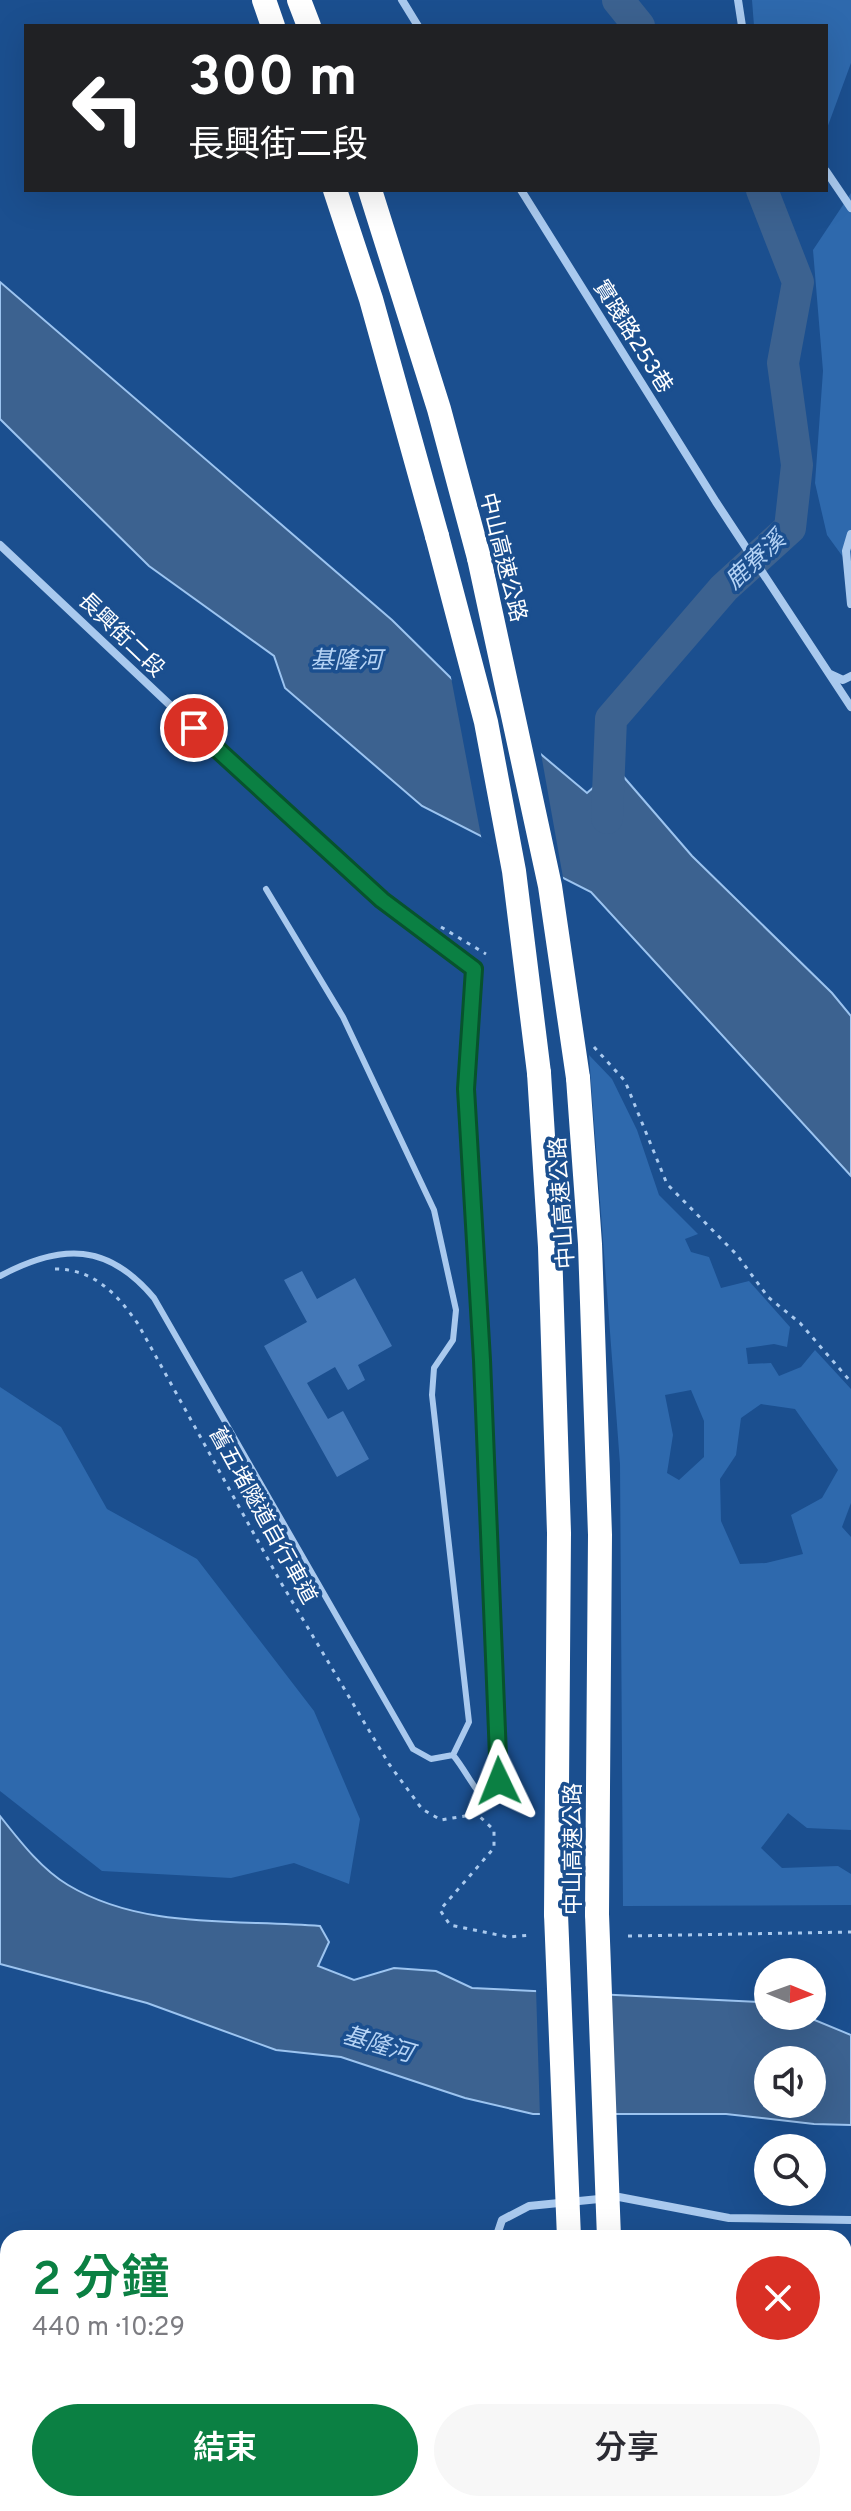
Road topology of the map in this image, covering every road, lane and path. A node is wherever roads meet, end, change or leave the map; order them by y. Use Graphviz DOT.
graph roads {
  1 [pos="264,0"];
  2 [pos="299,0"];
  3 [pos="402,0"];
  4 [pos="738,0"];
  5 [pos="272,24"];
  6 [pos="308,24"];
  7 [pos="417,24"];
  8 [pos="742,24"];
  9 [pos="828,174"];
  10 [pos="336,192"];
  11 [pos="371,192"];
  12 [pos="522,192"];
  13 [pos="851,208"];
  14 [pos="851,534"];
  15 [pos="0,545"];
  16 [pos="851,604"];
  17 [pos="825,670"];
  18 [pos="851,676"];
  19 [pos="851,707"];
  20 [pos="266,889"];
  21 [pos="590,1042"];
  22 [pos="50,1270"];
  23 [pos="0,1276"];
  24 [pos="851,1382"];
  25 [pos="453,1755"];
  26 [pos="499,1781"];
  27 [pos="851,1932"];
  28 [pos="531,1935"];
  29 [pos="628,1936"];
  30 [pos="851,2220"];
  31 [pos="499,2230"];
  32 [pos="569,2230"];
  33 [pos="609,2230"];
  1 -- 5 [label="highway"];
  2 -- 6 [label="highway"];
  3 -- 7 [label="street"];
  4 -- 8 [label="street"];
  9 -- 13 [label="street"];
  10 -- 32 [label="highway, 中山高速公路, bridge"];
  11 -- 33 [label="highway, 中山高速公路, bridge"];
  12 -- 17 [label="street, 實踐路253巷"];
  14 -- 16 [label="street"];
  15 -- 26 [label="street, 長興街二段"];
  17 -- 18 [label="street"];
  17 -- 19 [label="street"];
  20 -- 25 [label="lane"];
  21 -- 24 [label="path"];
  22 -- 28 [label="path, 舊五堵隧道自行車道"];
  23 -- 25 [label="lane"];
  25 -- 26 [label="lane"];
  27 -- 29 [label="path"];
  30 -- 31 [label="street"];
}
